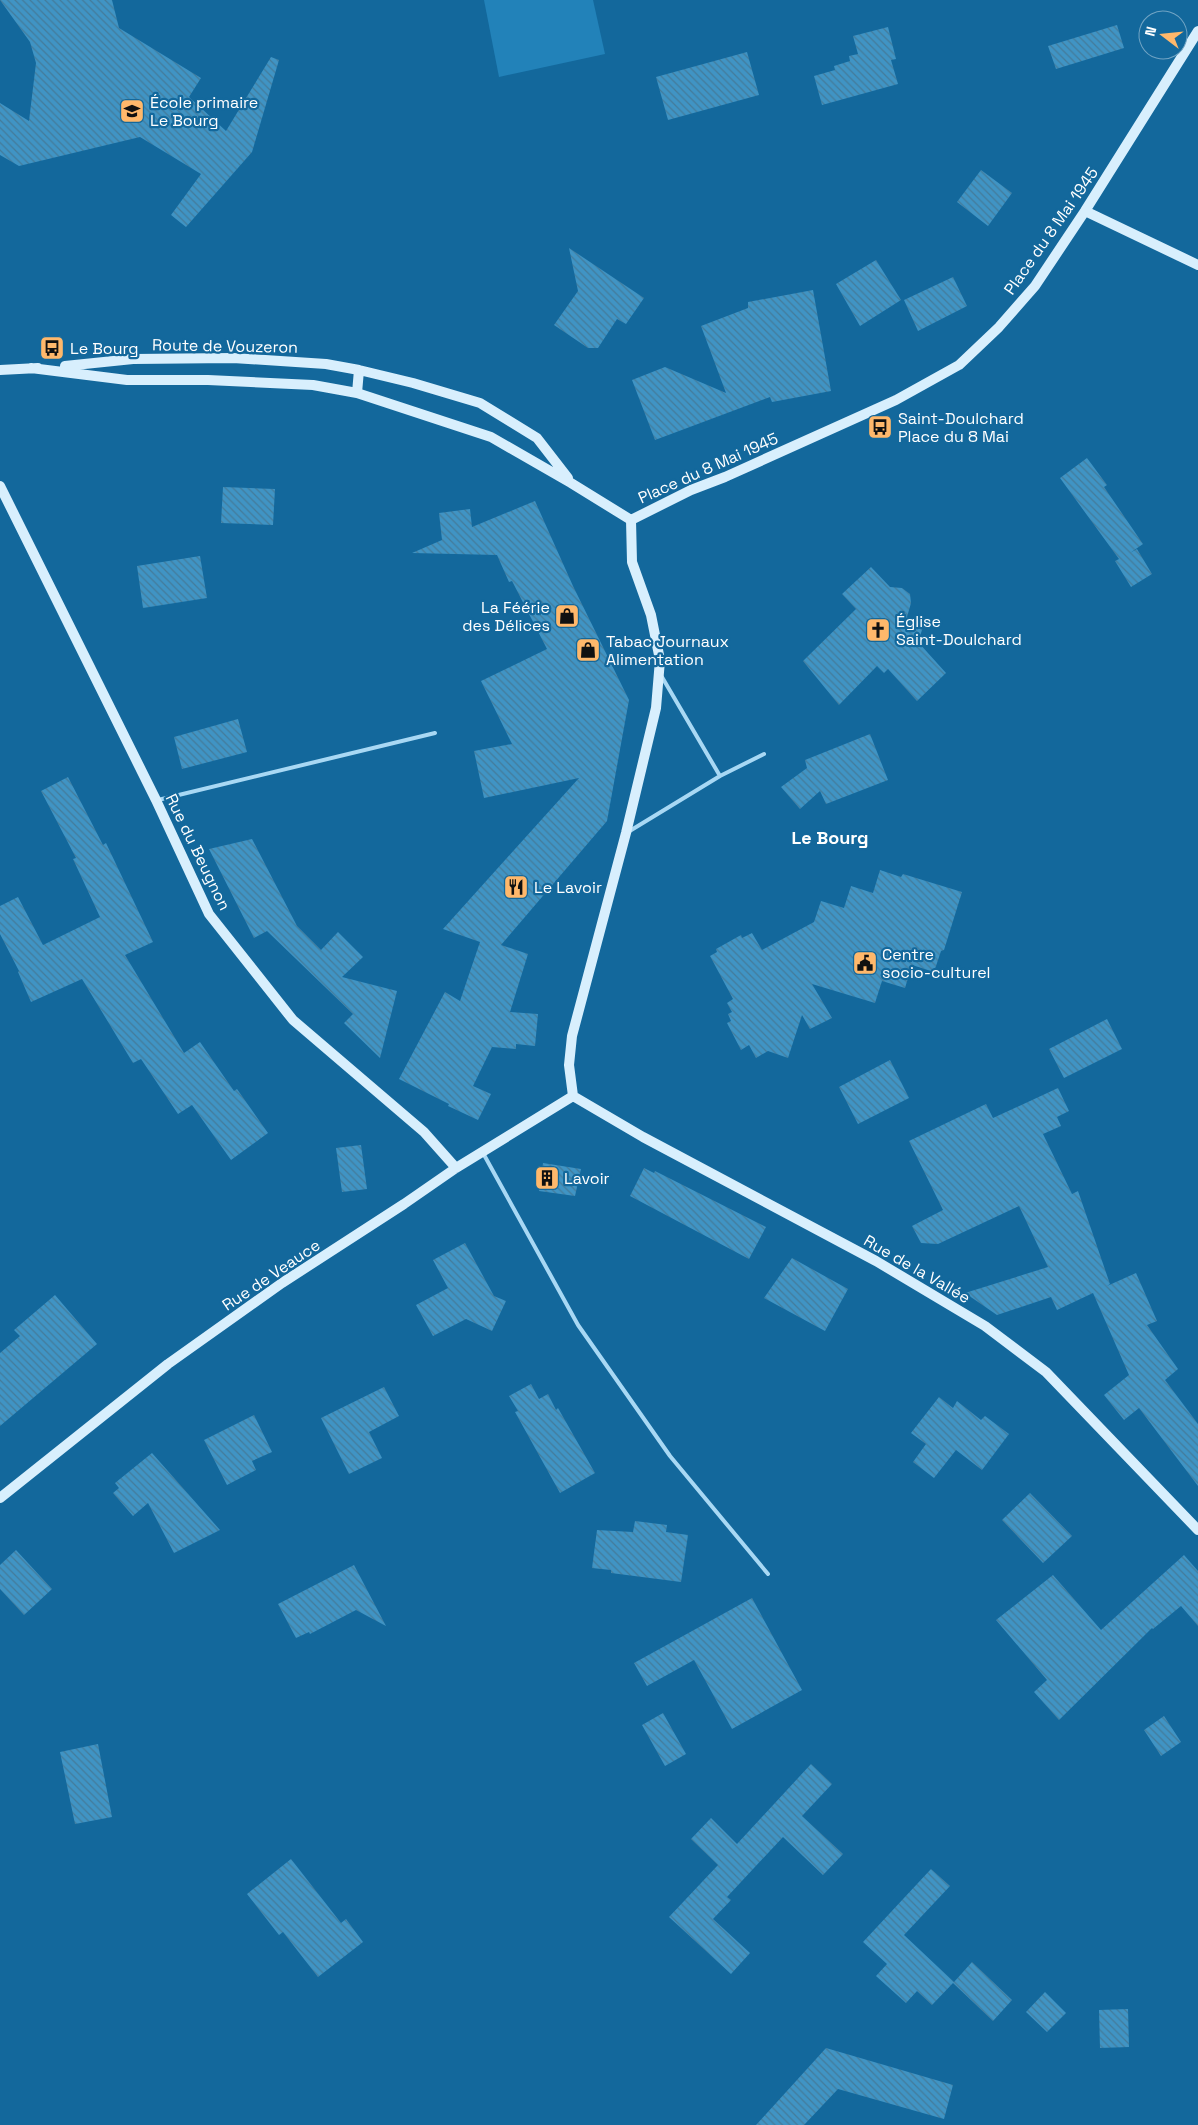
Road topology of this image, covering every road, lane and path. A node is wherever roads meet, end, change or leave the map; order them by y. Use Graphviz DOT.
graph roads {
  1 [pos="1198,31"];
  2 [pos="1086,211"];
  3 [pos="1198,265"];
  4 [pos="31,368"];
  5 [pos="0,370"];
  6 [pos="358,370"];
  7 [pos="357,393"];
  8 [pos="571,483"];
  9 [pos="0,486"];
  10 [pos="631,520"];
  11 [pos="659,673"];
  12 [pos="435,733"];
  13 [pos="764,754"];
  14 [pos="720,776"];
  15 [pos="156,800"];
  16 [pos="626,833"];
  17 [pos="573,1096"];
  18 [pos="482,1153"];
  19 [pos="456,1168"];
  20 [pos="0,1498"];
  21 [pos="1198,1530"];
  22 [pos="768,1574"];
  1 -- 2 [label="street, Place du 8 Mai 1945"];
  2 -- 3 [label="street"];
  2 -- 10 [label="street, Place du 8 Mai 1945"];
  4 -- 5 [label="street, Route de Vouzeron"];
  4 -- 6 [label="street, Route de Vouzeron"];
  4 -- 7 [label="street, Route de Vouzeron"];
  6 -- 7 [label="street"];
  6 -- 8 [label="street, Route de Vouzeron"];
  7 -- 8 [label="street, Route de Vouzeron"];
  8 -- 10 [label="street, Route de Vouzeron"];
  9 -- 15 [label="street, Rue du Beugnon"];
  10 -- 11 [label="street, Place du 8 Mai 1945"];
  11 -- 14 [label="lane"];
  11 -- 16 [label="street, Place du 8 Mai 1945"];
  12 -- 15 [label="lane"];
  13 -- 14 [label="lane"];
  14 -- 16 [label="lane"];
  15 -- 19 [label="street, Rue du Beugnon"];
  16 -- 17 [label="street, Place du 8 Mai 1945"];
  17 -- 18 [label="street, Rue de Veauce"];
  17 -- 21 [label="street, Rue de la Vallée"];
  18 -- 19 [label="street, Rue de Veauce"];
  18 -- 22 [label="lane"];
  19 -- 20 [label="street, Rue de Veauce"];
}
